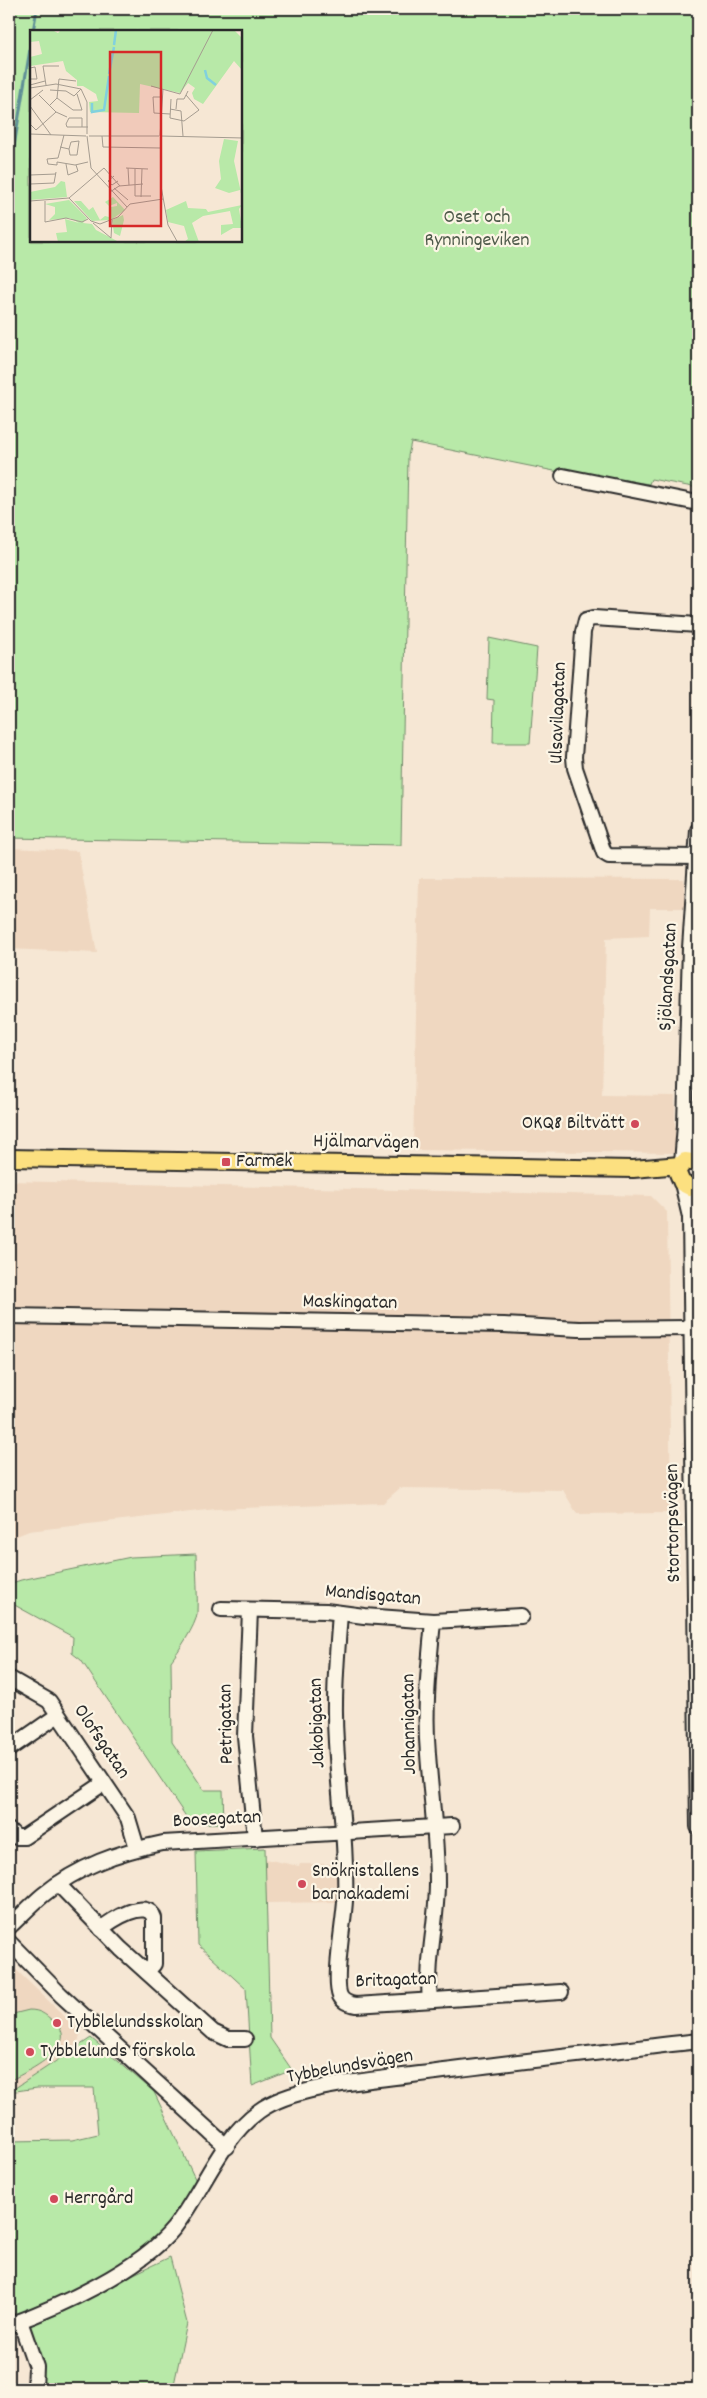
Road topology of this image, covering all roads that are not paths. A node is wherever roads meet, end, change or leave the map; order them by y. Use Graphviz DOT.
graph roads {
  1 [pos="563,476"];
  2 [pos="698,503"];
  3 [pos="698,625"];
  4 [pos="698,830"];
  5 [pos="697,857"];
  6 [pos="9,1158"];
  7 [pos="689,1173"];
  8 [pos="9,1316"];
  9 [pos="691,1328"];
  10 [pos="221,1610"];
  11 [pos="250,1610"];
  12 [pos="340,1613"];
  13 [pos="521,1616"];
  14 [pos="433,1621"];
  15 [pos="9,1678"];
  16 [pos="58,1715"];
  17 [pos="9,1749"];
  18 [pos="104,1783"];
  19 [pos="452,1826"];
  20 [pos="435,1827"];
  21 [pos="698,1827"];
  22 [pos="9,1830"];
  23 [pos="342,1832"];
  24 [pos="255,1838"];
  25 [pos="137,1848"];
  26 [pos="58,1884"];
  27 [pos="9,1927"];
  28 [pos="101,1929"];
  29 [pos="9,1942"];
  30 [pos="147,1972"];
  31 [pos="561,1992"];
  32 [pos="430,2000"];
  33 [pos="244,2039"];
  34 [pos="698,2041"];
  35 [pos="227,2147"];
  36 [pos="15,2323"];
  37 [pos="35,2389"];
  1 -- 2 [label="street"];
  3 -- 5 [label="street, Ulsavilagatan"];
  4 -- 5 [label="street, Sjölandsgatan"];
  5 -- 7 [label="street, Sjölandsgatan"];
  6 -- 7 [label="main road, Hjälmarvägen"];
  7 -- 9 [label="street, Stortorpsvägen"];
  8 -- 9 [label="street, Maskingatan"];
  9 -- 21 [label="street, Stortorpsvägen"];
  10 -- 11 [label="street, Mandisgatan"];
  11 -- 12 [label="street, Mandisgatan"];
  11 -- 24 [label="street, Petrigatan"];
  12 -- 14 [label="street, Mandisgatan"];
  12 -- 23 [label="street, Jakobigatan"];
  13 -- 14 [label="street, Mandisgatan"];
  14 -- 20 [label="street, Johannigatan"];
  15 -- 16 [label="street, Olofsgatan"];
  16 -- 17 [label="street"];
  16 -- 18 [label="street, Olofsgatan"];
  18 -- 22 [label="street"];
  18 -- 25 [label="street, Olofsgatan"];
  19 -- 20 [label="street, Boosegatan"];
  20 -- 23 [label="street, Boosegatan"];
  20 -- 32 [label="street, Johannigatan"];
  23 -- 24 [label="street, Boosegatan"];
  23 -- 32 [label="street, Britagatan"];
  24 -- 25 [label="street, Boosegatan"];
  25 -- 26 [label="street, Boosegatan"];
  26 -- 27 [label="street, Boosegatan"];
  26 -- 28 [label="street"];
  28 -- 30 [label="street"];
  28 -- 30 [label="street"];
  29 -- 35 [label="street"];
  30 -- 33 [label="street"];
  31 -- 32 [label="street, Britagatan"];
  34 -- 35 [label="street, Tybbelundsvägen"];
  35 -- 36 [label="street, Tybbelundsvägen"];
  36 -- 37 [label="street"];
}
